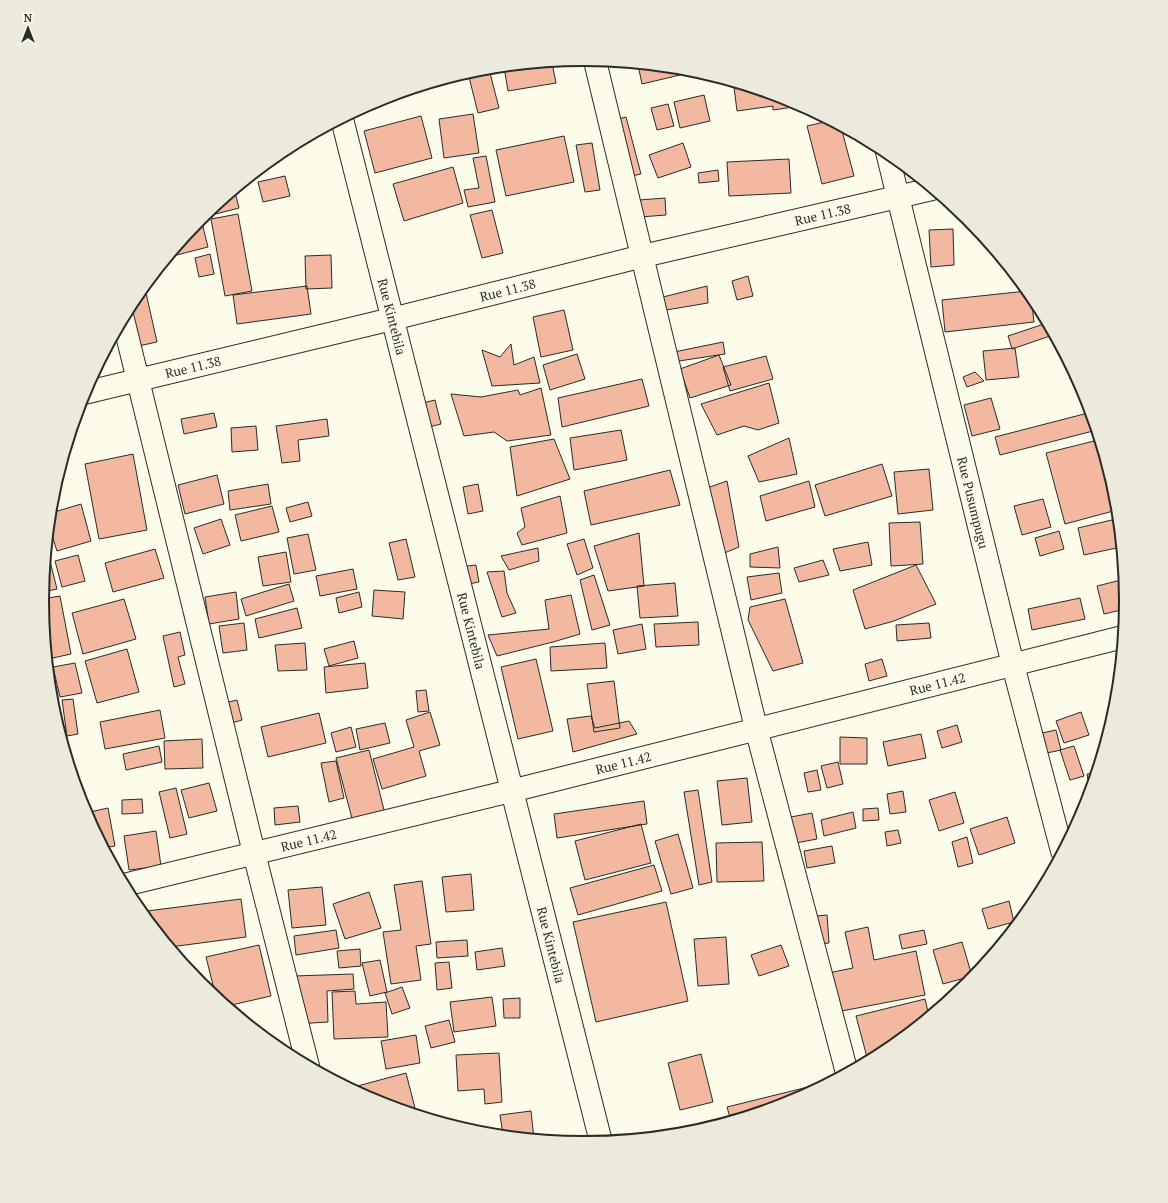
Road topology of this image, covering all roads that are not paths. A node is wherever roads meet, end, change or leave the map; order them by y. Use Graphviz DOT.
graph roads {
  1 [pos="596,67"];
  2 [pos="343,124"];
  3 [pos="890,163"];
  4 [pos="926,190"];
  5 [pos="898,197"];
  6 [pos="643,256"];
  7 [pos="392,319"];
  8 [pos="125,327"];
  9 [pos="138,380"];
  10 [pos="93,391"];
  11 [pos="1118,638"];
  12 [pos="1013,665"];
  13 [pos="756,728"];
  14 [pos="511,790"];
  15 [pos="1060,845"];
  16 [pos="254,853"];
  17 [pos="130,884"];
  18 [pos="306,1059"];
  19 [pos="846,1068"];
  20 [pos="599,1136"];
  1 -- 6 [label="street"];
  2 -- 7 [label="street, Rue Kintebila"];
  3 -- 5 [label="street, Rue Pusumpugu"];
  4 -- 5 [label="street, Rue 11.38"];
  5 -- 6 [label="street, Rue 11.38"];
  5 -- 12 [label="street, Rue Pusumpugu"];
  6 -- 7 [label="street, Rue 11.38"];
  6 -- 13 [label="street"];
  7 -- 9 [label="street, Rue 11.38"];
  7 -- 14 [label="street, Rue Kintebila"];
  8 -- 9 [label="street"];
  9 -- 10 [label="street, Rue 11.38"];
  9 -- 16 [label="street"];
  11 -- 12 [label="street, Rue 11.42"];
  12 -- 13 [label="street, Rue 11.42"];
  12 -- 15 [label="street, Rue Pusumpugu"];
  13 -- 14 [label="street, Rue 11.42"];
  13 -- 19 [label="street"];
  14 -- 16 [label="street, Rue 11.42"];
  14 -- 20 [label="street, Rue Kintebila"];
  16 -- 17 [label="street, Rue 11.42"];
  16 -- 18 [label="street"];
}
